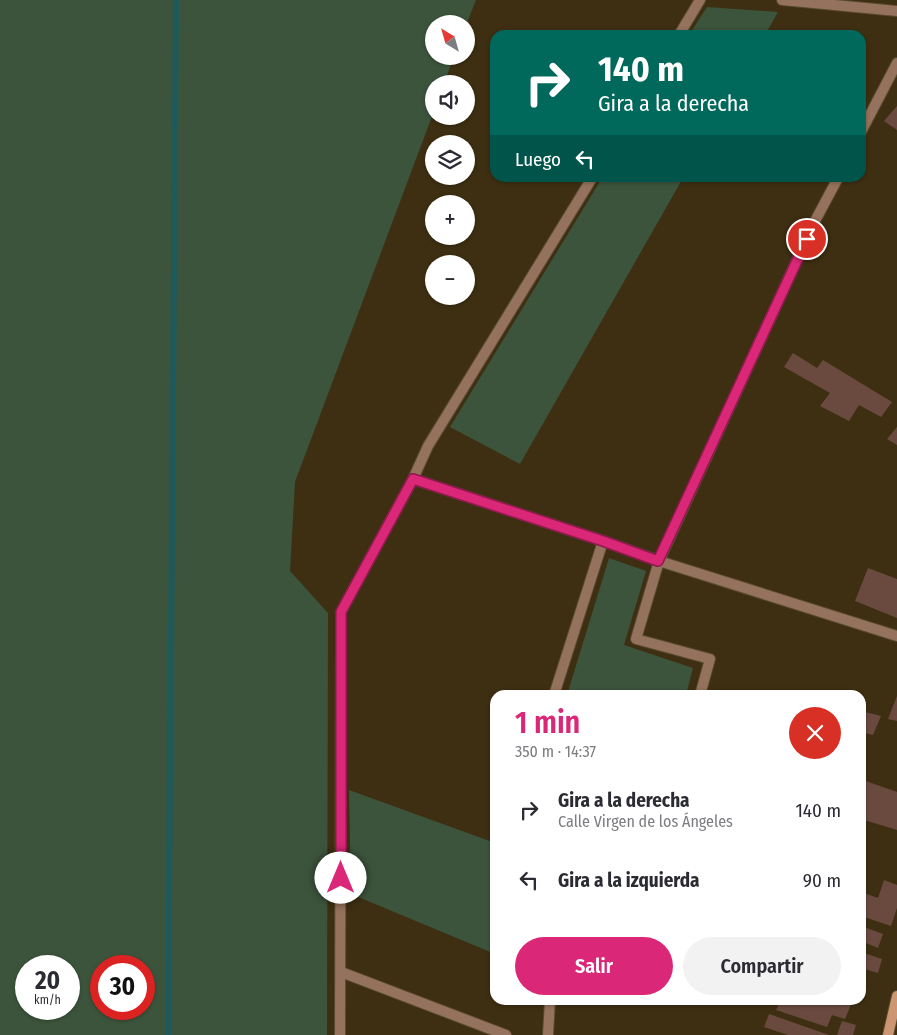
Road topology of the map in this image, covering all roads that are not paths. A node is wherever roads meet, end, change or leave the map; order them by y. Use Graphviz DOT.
graph roads {
  1 [pos="700,0"];
  2 [pos="782,0"];
  3 [pos="897,11"];
  4 [pos="682,30"];
  5 [pos="897,63"];
  6 [pos="866,122"];
  7 [pos="590,182"];
  8 [pos="836,182"];
  9 [pos="413,479"];
  10 [pos="603,541"];
  11 [pos="658,561"];
  12 [pos="897,636"];
  13 [pos="556,690"];
  14 [pos="701,690"];
  15 [pos="341,972"];
  16 [pos="897,996"];
  17 [pos="550,1005"];
  18 [pos="340,1035"];
  19 [pos="506,1035"];
  20 [pos="548,1035"];
  21 [pos="888,1035"];
  1 -- 4 [label="street"];
  2 -- 3 [label="street"];
  5 -- 6 [label="street"];
  7 -- 9 [label="street"];
  8 -- 11 [label="street"];
  9 -- 10 [label="street"];
  9 -- 15 [label="street"];
  10 -- 11 [label="street"];
  10 -- 13 [label="street"];
  11 -- 12 [label="street"];
  11 -- 14 [label="street"];
  15 -- 18 [label="street"];
  15 -- 19 [label="street"];
  16 -- 21 [label="main road"];
  17 -- 20 [label="street"];
}
